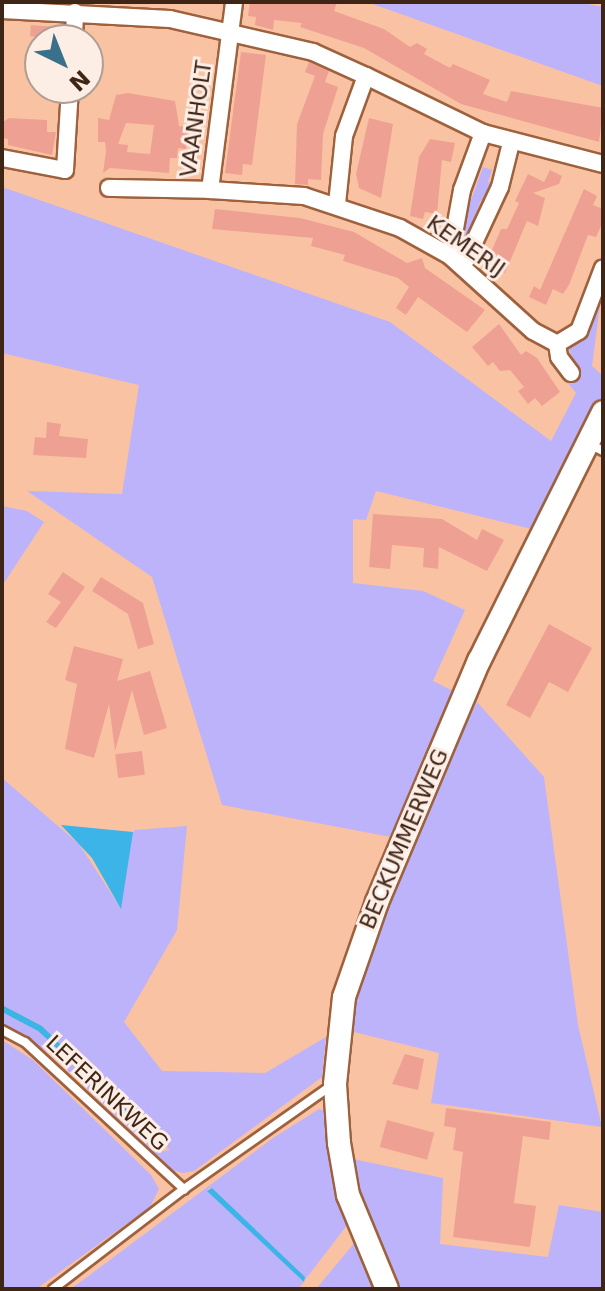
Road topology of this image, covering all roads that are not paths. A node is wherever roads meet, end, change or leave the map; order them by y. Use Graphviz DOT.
graph roads {
  1 [pos="234,2"];
  2 [pos="2,10"];
  3 [pos="75,12"];
  4 [pos="75,24"];
  5 [pos="230,32"];
  6 [pos="366,76"];
  7 [pos="69,104"];
  8 [pos="483,133"];
  9 [pos="511,143"];
  10 [pos="2,158"];
  11 [pos="603,164"];
  12 [pos="109,188"];
  13 [pos="210,190"];
  14 [pos="337,204"];
  15 [pos="456,261"];
  16 [pos="603,268"];
  17 [pos="557,344"];
  18 [pos="571,373"];
  19 [pos="603,412"];
  20 [pos="595,447"];
  21 [pos="2,1030"];
  22 [pos="335,1084"];
  23 [pos="184,1189"];
  24 [pos="53,1289"];
  25 [pos="387,1289"];
  1 -- 5 [label="street, VAANHOLT"];
  2 -- 3 [label="street"];
  3 -- 4 [label="street"];
  3 -- 5 [label="street"];
  5 -- 6 [label="street"];
  5 -- 13 [label="street, VAANHOLT"];
  6 -- 8 [label="street"];
  6 -- 14 [label="street"];
  7 -- 10 [label="street"];
  8 -- 9 [label="street"];
  8 -- 15 [label="street"];
  9 -- 11 [label="street"];
  9 -- 15 [label="street"];
  12 -- 13 [label="street, VAANHOLT"];
  13 -- 14 [label="street, KEMERIJ"];
  14 -- 15 [label="street, KEMERIJ"];
  15 -- 17 [label="street, KEMERIJ"];
  16 -- 17 [label="street"];
  17 -- 18 [label="street"];
  19 -- 20 [label="street, BECKUMMERWEG"];
  20 -- 22 [label="street, BECKUMMERWEG"];
  21 -- 23 [label="lane, LEFERINKWEG"];
  22 -- 23 [label="lane"];
  22 -- 25 [label="street, BECKUMMERWEG"];
  23 -- 24 [label="lane"];
}
